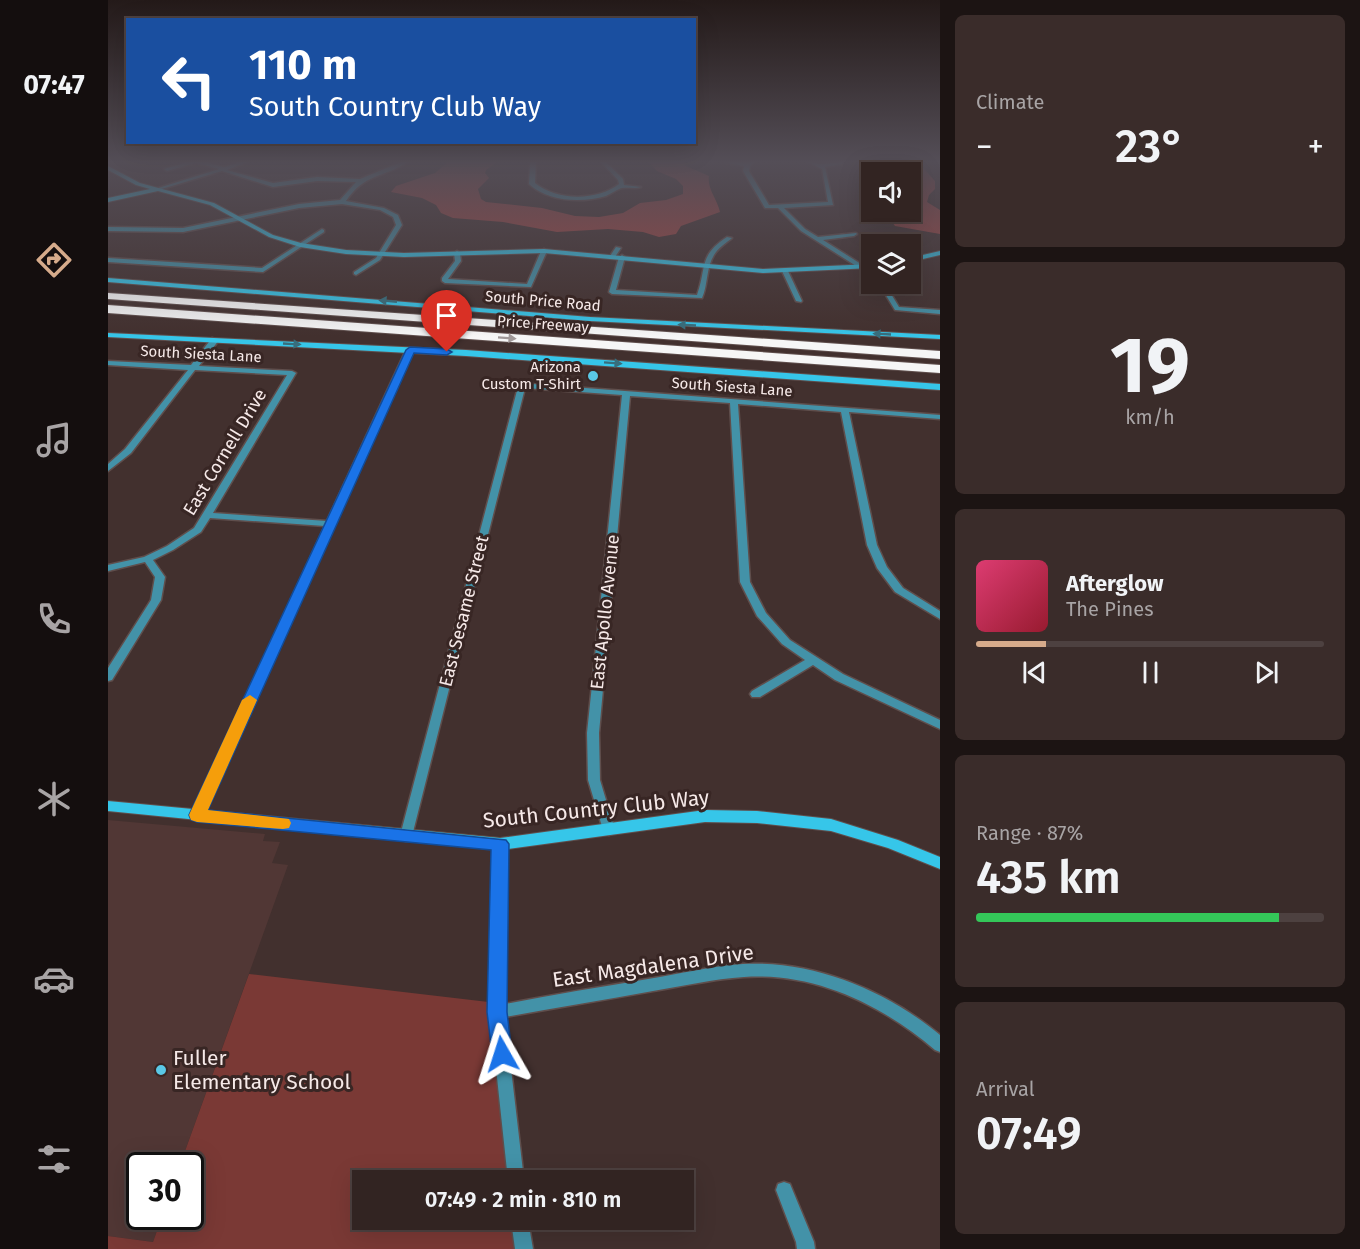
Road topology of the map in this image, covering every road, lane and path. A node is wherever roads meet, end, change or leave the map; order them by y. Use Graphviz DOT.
graph roads {
  1 [pos="235,220"];
  2 [pos="244,220"];
  3 [pos="397,220"];
  4 [pos="793,220"];
  5 [pos="150,225"];
  6 [pos="108,229"];
  7 [pos="144,231"];
  8 [pos="322,231"];
  9 [pos="854,234"];
  10 [pos="729,238"];
  11 [pos="816,239"];
  12 [pos="300,245"];
  13 [pos="618,248"];
  14 [pos="544,251"];
  15 [pos="457,253"];
  16 [pos="940,254"];
  17 [pos="381,255"];
  18 [pos="613,256"];
  19 [pos="622,257"];
  20 [pos="921,258"];
  21 [pos="197,259"];
  22 [pos="108,260"];
  23 [pos="861,263"];
  24 [pos="191,265"];
  25 [pos="705,266"];
  26 [pos="861,267"];
  27 [pos="785,271"];
  28 [pos="356,273"];
  29 [pos="108,280"];
  30 [pos="108,287"];
  31 [pos="888,294"];
  32 [pos="108,296"];
  33 [pos="798,301"];
  34 [pos="108,309"];
  35 [pos="940,312"];
  36 [pos="108,319"];
  37 [pos="464,321"];
  38 [pos="302,324"];
  39 [pos="649,334"];
  40 [pos="108,335"];
  41 [pos="940,337"];
  42 [pos="215,340"];
  43 [pos="940,347"];
  44 [pos="650,349"];
  45 [pos="410,350"];
  46 [pos="940,355"];
  47 [pos="108,363"];
  48 [pos="192,367"];
  49 [pos="940,369"];
  50 [pos="292,372"];
  51 [pos="940,381"];
  52 [pos="522,385"];
  53 [pos="940,387"];
  54 [pos="626,393"];
  55 [pos="734,401"];
  56 [pos="844,409"];
  57 [pos="940,417"];
  58 [pos="108,468"];
  59 [pos="208,515"];
  60 [pos="330,524"];
  61 [pos="147,559"];
  62 [pos="108,568"];
  63 [pos="940,616"];
  64 [pos="813,660"];
  65 [pos="108,677"];
  66 [pos="756,694"];
  67 [pos="940,725"];
  68 [pos="108,806"];
  69 [pos="197,815"];
  70 [pos="609,830"];
  71 [pos="406,836"];
  72 [pos="500,844"];
  73 [pos="940,864"];
  74 [pos="497,1012"];
  75 [pos="940,1045"];
  76 [pos="515,1170"];
  77 [pos="784,1190"];
  78 [pos="521,1230"];
  79 [pos="524,1249"];
  80 [pos="806,1249"];
  1 -- 7 [label="street"];
  2 -- 12 [label="main road"];
  3 -- 17 [label="street"];
  4 -- 11 [label="street"];
  5 -- 7 [label="street"];
  6 -- 7 [label="street"];
  8 -- 12 [label="street"];
  9 -- 11 [label="street"];
  10 -- 25 [label="street"];
  11 -- 23 [label="street"];
  12 -- 17 [label="main road"];
  12 -- 24 [label="street"];
  13 -- 18 [label="street"];
  14 -- 15 [label="main road"];
  14 -- 15 [label="street"];
  14 -- 18 [label="main road"];
  15 -- 17 [label="main road"];
  16 -- 20 [label="main road"];
  17 -- 28 [label="street"];
  18 -- 19 [label="main road"];
  19 -- 25 [label="main road"];
  19 -- 25 [label="street"];
  21 -- 24 [label="street"];
  22 -- 24 [label="street"];
  25 -- 27 [label="main road"];
  26 -- 27 [label="main road"];
  27 -- 33 [label="street"];
  41 -- 29 [label="main road, South Price Road, one-way"];
  30 -- 37 [label="highway"];
  31 -- 35 [label="street"];
  32 -- 37 [label="highway, Price Freeway"];
  34 -- 38 [label="highway, Price Freeway"];
  36 -- 38 [label="highway"];
  37 -- 39 [label="highway, Price Freeway"];
  38 -- 44 [label="highway, Price Freeway, one-way"];
  39 -- 43 [label="highway"];
  39 -- 46 [label="highway, Price Freeway"];
  40 -- 42 [label="main road"];
  42 -- 45 [label="main road, one-way"];
  42 -- 48 [label="street"];
  44 -- 49 [label="highway, Price Freeway"];
  44 -- 51 [label="highway"];
  45 -- 53 [label="main road, one-way"];
  45 -- 60 [label="street"];
  47 -- 48 [label="street, South Siesta Lane"];
  48 -- 50 [label="street, South Siesta Lane"];
  48 -- 58 [label="street"];
  50 -- 59 [label="street, East Cornell Drive"];
  52 -- 54 [label="street, South Siesta Lane"];
  52 -- 71 [label="street, East Sesame Street"];
  54 -- 55 [label="street, South Siesta Lane"];
  54 -- 70 [label="street, East Apollo Avenue"];
  55 -- 56 [label="street, South Siesta Lane"];
  55 -- 64 [label="street"];
  56 -- 57 [label="street, South Siesta Lane"];
  56 -- 63 [label="street"];
  59 -- 60 [label="street"];
  59 -- 61 [label="street, East Cornell Drive"];
  60 -- 69 [label="street"];
  61 -- 62 [label="street, East Cornell Drive"];
  61 -- 65 [label="street"];
  64 -- 66 [label="street"];
  64 -- 67 [label="street"];
  68 -- 69 [label="main road, South Country Club Way"];
  69 -- 71 [label="main road, South Country Club Way"];
  70 -- 72 [label="main road, South Country Club Way"];
  70 -- 73 [label="main road, South Country Club Way"];
  71 -- 72 [label="main road, South Country Club Way"];
  72 -- 74 [label="street"];
  74 -- 75 [label="street, East Magdalena Drive"];
  74 -- 76 [label="street"];
  77 -- 80 [label="street"];
  78 -- 79 [label="street"];
}
